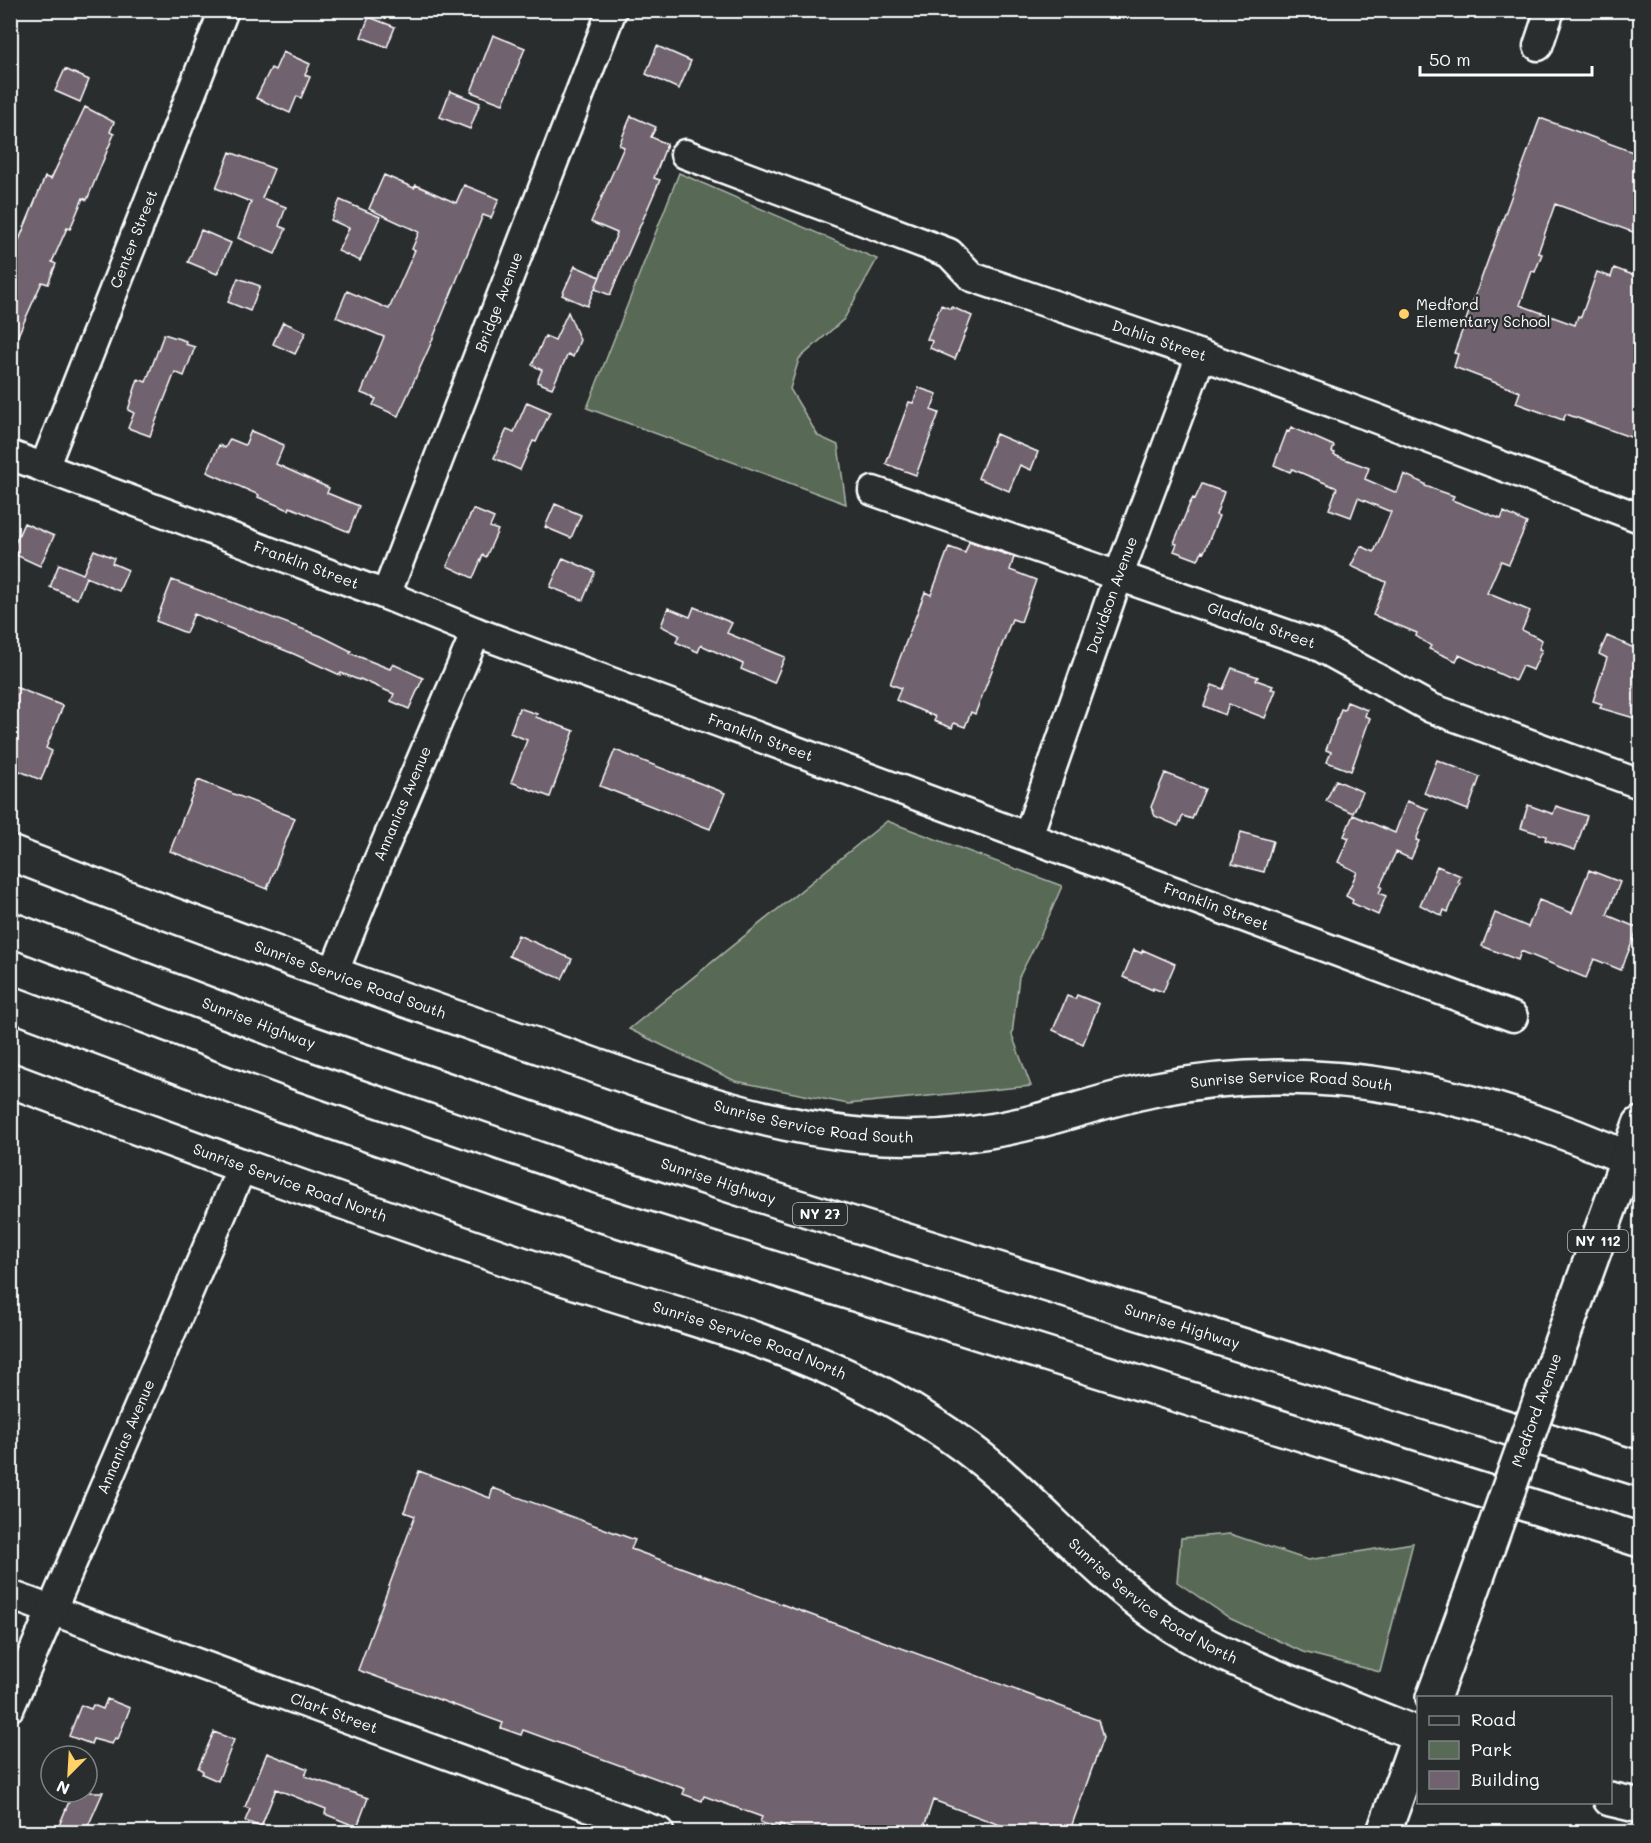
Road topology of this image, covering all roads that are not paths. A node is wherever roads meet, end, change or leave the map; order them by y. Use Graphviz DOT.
graph roads {
  1 [pos="224,10"];
  2 [pos="612,10"];
  3 [pos="1550,10"];
  4 [pos="1538,46"];
  5 [pos="685,154"];
  6 [pos="1200,355"];
  7 [pos="10,455"];
  8 [pos="44,468"];
  9 [pos="873,491"];
  10 [pos="1641,518"];
  11 [pos="1118,577"];
  12 [pos="386,595"];
  13 [pos="476,632"];
  14 [pos="1641,784"];
  15 [pos="1028,836"];
  16 [pos="10,853"];
  17 [pos="10,929"];
  18 [pos="333,974"];
  19 [pos="10,1003"];
  20 [pos="1513,1017"];
  21 [pos="10,1080"];
  22 [pos="1641,1124"];
  23 [pos="1634,1161"];
  24 [pos="242,1167"];
  25 [pos="1641,1468"];
  26 [pos="1641,1540"];
  27 [pos="10,1595"];
  28 [pos="50,1610"];
  29 [pos="1433,1696"];
  30 [pos="10,1707"];
  31 [pos="1417,1734"];
  32 [pos="1417,1741"];
  33 [pos="1612,1799"];
  34 [pos="1641,1806"];
  35 [pos="658,1833"];
  36 [pos="1384,1833"];
  1 -- 8 [label="street, Center Street"];
  2 -- 12 [label="street, Bridge Avenue"];
  3 -- 4 [label="street"];
  5 -- 6 [label="street, Dahlia Street"];
  6 -- 10 [label="street, Dahlia Street"];
  6 -- 11 [label="street, Davidson Avenue"];
  7 -- 8 [label="street, Franklin Street"];
  8 -- 12 [label="street, Franklin Street"];
  9 -- 11 [label="street, Gladiola Street"];
  11 -- 14 [label="street, Gladiola Street"];
  11 -- 15 [label="street, Davidson Avenue"];
  12 -- 13 [label="street, Franklin Street"];
  13 -- 15 [label="street, Franklin Street"];
  13 -- 18 [label="street, Annanias Avenue"];
  15 -- 20 [label="street, Franklin Street"];
  16 -- 18 [label="main road, Sunrise Service Road South"];
  17 -- 25 [label="main road, Sunrise Highway / NY 27"];
  18 -- 23 [label="main road, Sunrise Service Road South"];
  19 -- 26 [label="main road"];
  21 -- 24 [label="main road, Sunrise Service Road North"];
  22 -- 23 [label="main road, Medford Avenue / NY 112"];
  23 -- 29 [label="main road, Medford Avenue / NY 112, bridge"];
  24 -- 28 [label="street, Annanias Avenue"];
  24 -- 31 [label="main road, Sunrise Service Road North"];
  27 -- 28 [label="street, Clark Street"];
  28 -- 30 [label="street, Annanias Avenue"];
  28 -- 35 [label="street, Clark Street"];
  32 -- 36 [label="main road"];
  33 -- 34 [label="main road"];
}
